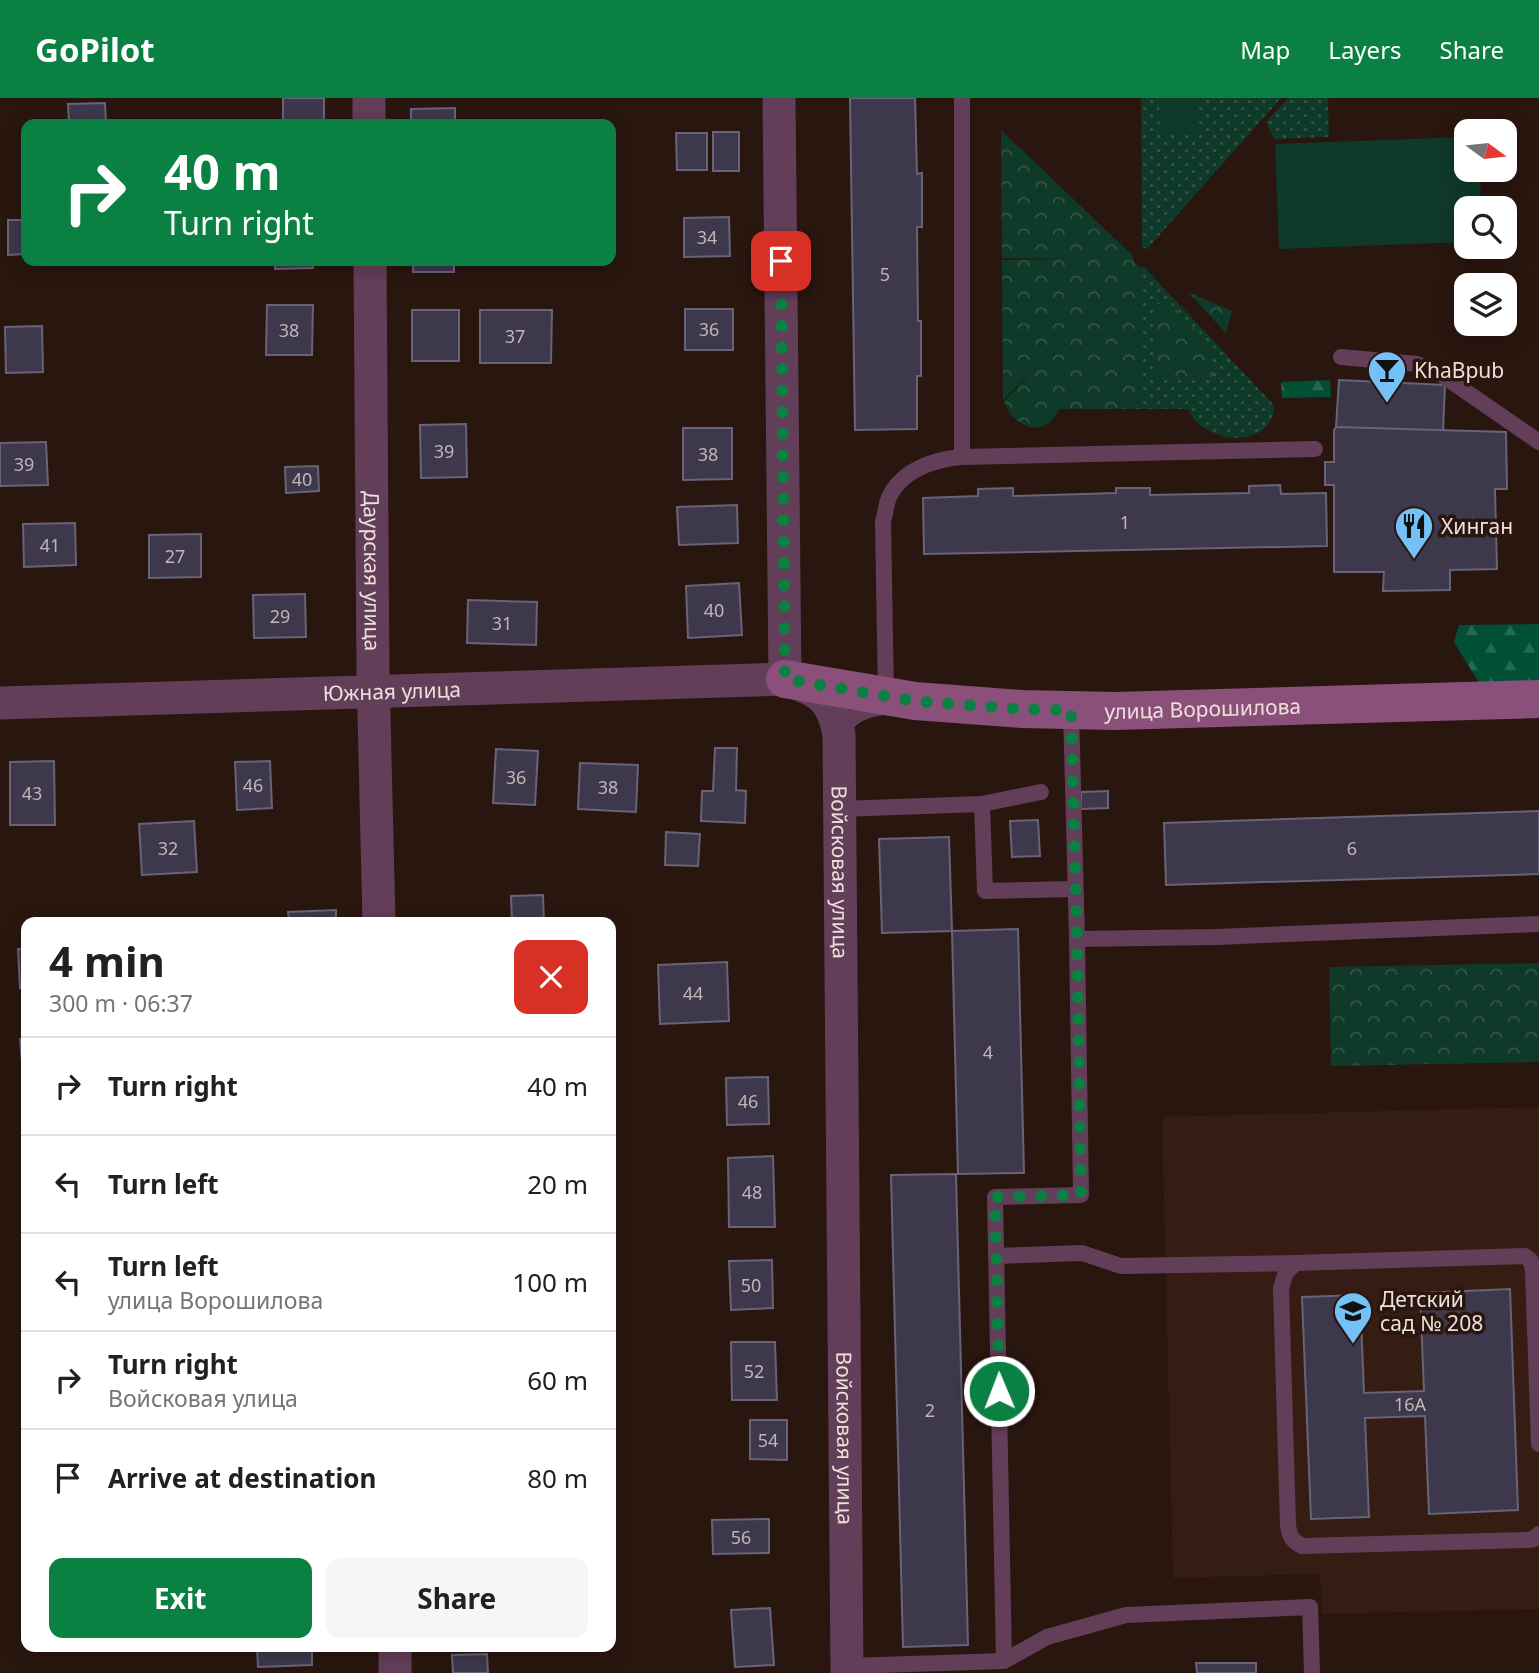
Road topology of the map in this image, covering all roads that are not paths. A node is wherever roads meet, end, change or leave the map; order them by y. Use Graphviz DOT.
graph roads {
  1 [pos="369,98"];
  2 [pos="779,98"];
  3 [pos="962,98"];
  4 [pos="369,119"];
  5 [pos="370,266"];
  6 [pos="1341,357"];
  7 [pos="1539,442"];
  8 [pos="1315,449"];
  9 [pos="962,457"];
  10 [pos="785,679"];
  11 [pos="373,692"];
  12 [pos="900,699"];
  13 [pos="1539,699"];
  14 [pos="0,704"];
  15 [pos="1071,710"];
  16 [pos="839,735"];
  17 [pos="1072,792"];
  18 [pos="982,804"];
  19 [pos="840,809"];
  20 [pos="1075,889"];
  21 [pos="379,917"];
  22 [pos="1539,924"];
  23 [pos="1077,939"];
  24 [pos="996,1256"];
  25 [pos="1296,1263"];
  26 [pos="1536,1271"];
  27 [pos="1537,1327"];
  28 [pos="1539,1444"];
  29 [pos="1539,1534"];
  30 [pos="395,1652"];
  31 [pos="1004,1661"];
  32 [pos="847,1670"];
  33 [pos="396,1673"];
  34 [pos="1312,1673"];
  1 -- 4 [label="street"];
  2 -- 10 [label="street"];
  3 -- 9 [label="lane"];
  5 -- 11 [label="street, Даурская улица"];
  6 -- 7 [label="lane"];
  8 -- 9 [label="lane"];
  9 -- 12 [label="lane"];
  10 -- 11 [label="street, Южная улица"];
  10 -- 12 [label="main road, улица Ворошилова"];
  10 -- 16 [label="street, Войсковая улица"];
  11 -- 14 [label="street, Южная улица"];
  11 -- 21 [label="street, Даурская улица"];
  12 -- 15 [label="main road, улица Ворошилова"];
  12 -- 16 [label="lane"];
  13 -- 15 [label="main road, улица Ворошилова"];
  15 -- 17 [label="lane"];
  16 -- 19 [label="street, Войсковая улица"];
  17 -- 18 [label="lane"];
  17 -- 20 [label="lane"];
  18 -- 19 [label="lane"];
  18 -- 20 [label="lane"];
  19 -- 32 [label="street, Войсковая улица"];
  20 -- 23 [label="lane"];
  22 -- 23 [label="lane"];
  23 -- 24 [label="lane"];
  24 -- 25 [label="lane"];
  24 -- 31 [label="lane"];
  25 -- 26 [label="lane"];
  25 -- 29 [label="lane"];
  26 -- 27 [label="lane"];
  27 -- 28 [label="lane"];
  30 -- 33 [label="street"];
  31 -- 32 [label="lane"];
  31 -- 34 [label="lane"];
}
